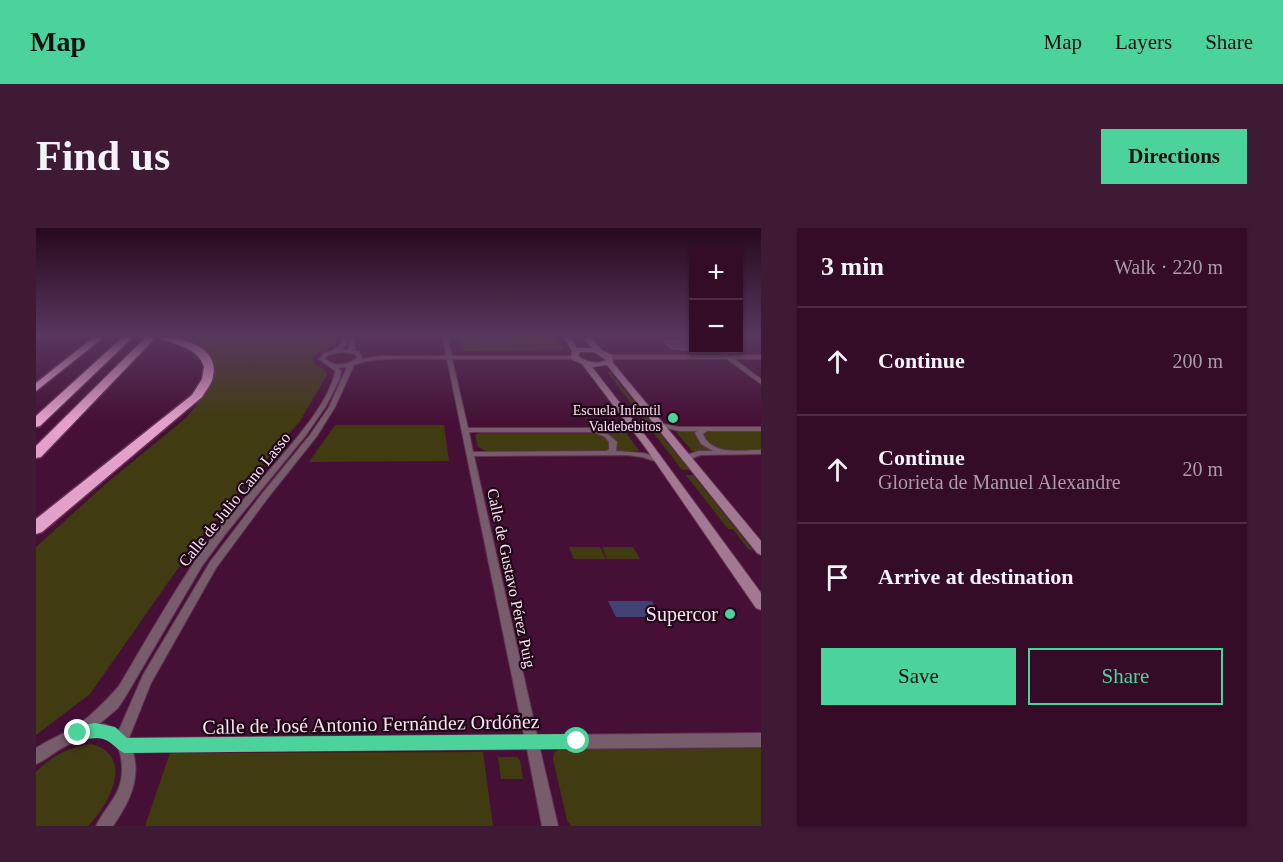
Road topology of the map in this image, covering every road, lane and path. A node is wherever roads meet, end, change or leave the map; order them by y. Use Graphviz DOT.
graph roads {
  1 [pos="65,365"];
  2 [pos="92,365"];
  3 [pos="95,365"];
  4 [pos="124,365"];
  5 [pos="208,365"];
  6 [pos="336,365"];
  7 [pos="353,365"];
  8 [pos="451,365"];
  9 [pos="586,365"];
  10 [pos="613,365"];
  11 [pos="739,365"];
  12 [pos="332,366"];
  13 [pos="761,382"];
  14 [pos="36,388"];
  15 [pos="36,414"];
  16 [pos="36,423"];
  17 [pos="631,423"];
  18 [pos="659,425"];
  19 [pos="705,429"];
  20 [pos="761,429"];
  21 [pos="465,430"];
  22 [pos="592,430"];
  23 [pos="761,452"];
  24 [pos="609,453"];
  25 [pos="724,453"];
  26 [pos="36,454"];
  27 [pos="470,454"];
  28 [pos="686,458"];
  29 [pos="658,460"];
  30 [pos="36,528"];
  31 [pos="761,550"];
  32 [pos="761,604"];
  33 [pos="78,733"];
  34 [pos="761,740"];
  35 [pos="532,742"];
  36 [pos="123,743"];
  37 [pos="36,757"];
  38 [pos="104,826"];
  39 [pos="550,826"];
  1 -- 14 [label="highway"];
  2 -- 15 [label="highway"];
  3 -- 16 [label="highway"];
  4 -- 26 [label="highway"];
  5 -- 30 [label="highway"];
  6 -- 12 [label="street"];
  7 -- 36 [label="street, Calle de Julio Cano Lasso"];
  8 -- 21 [label="street, Calle de Gustavo Pérez Puig"];
  9 -- 17 [label="street"];
  10 -- 18 [label="street"];
  11 -- 13 [label="street"];
  12 -- 33 [label="street, Calle de Julio Cano Lasso"];
  17 -- 22 [label="street"];
  17 -- 29 [label="street"];
  18 -- 19 [label="street"];
  18 -- 28 [label="street"];
  19 -- 20 [label="street"];
  19 -- 25 [label="street"];
  21 -- 22 [label="street"];
  21 -- 27 [label="street, Calle de Gustavo Pérez Puig"];
  22 -- 24 [label="street"];
  23 -- 25 [label="street"];
  24 -- 27 [label="street"];
  24 -- 29 [label="street"];
  25 -- 28 [label="street"];
  27 -- 35 [label="street, Calle de Gustavo Pérez Puig"];
  28 -- 31 [label="street"];
  29 -- 32 [label="street"];
  33 -- 36 [label="street, Calle de José Antonio Fernández Ordóñez"];
  33 -- 37 [label="street"];
  34 -- 35 [label="street, Calle de José Antonio Fernández Ordóñez"];
  35 -- 36 [label="street, Calle de José Antonio Fernández Ordóñez"];
  35 -- 39 [label="street, Calle de Gustavo Pérez Puig"];
  36 -- 38 [label="street"];
}
